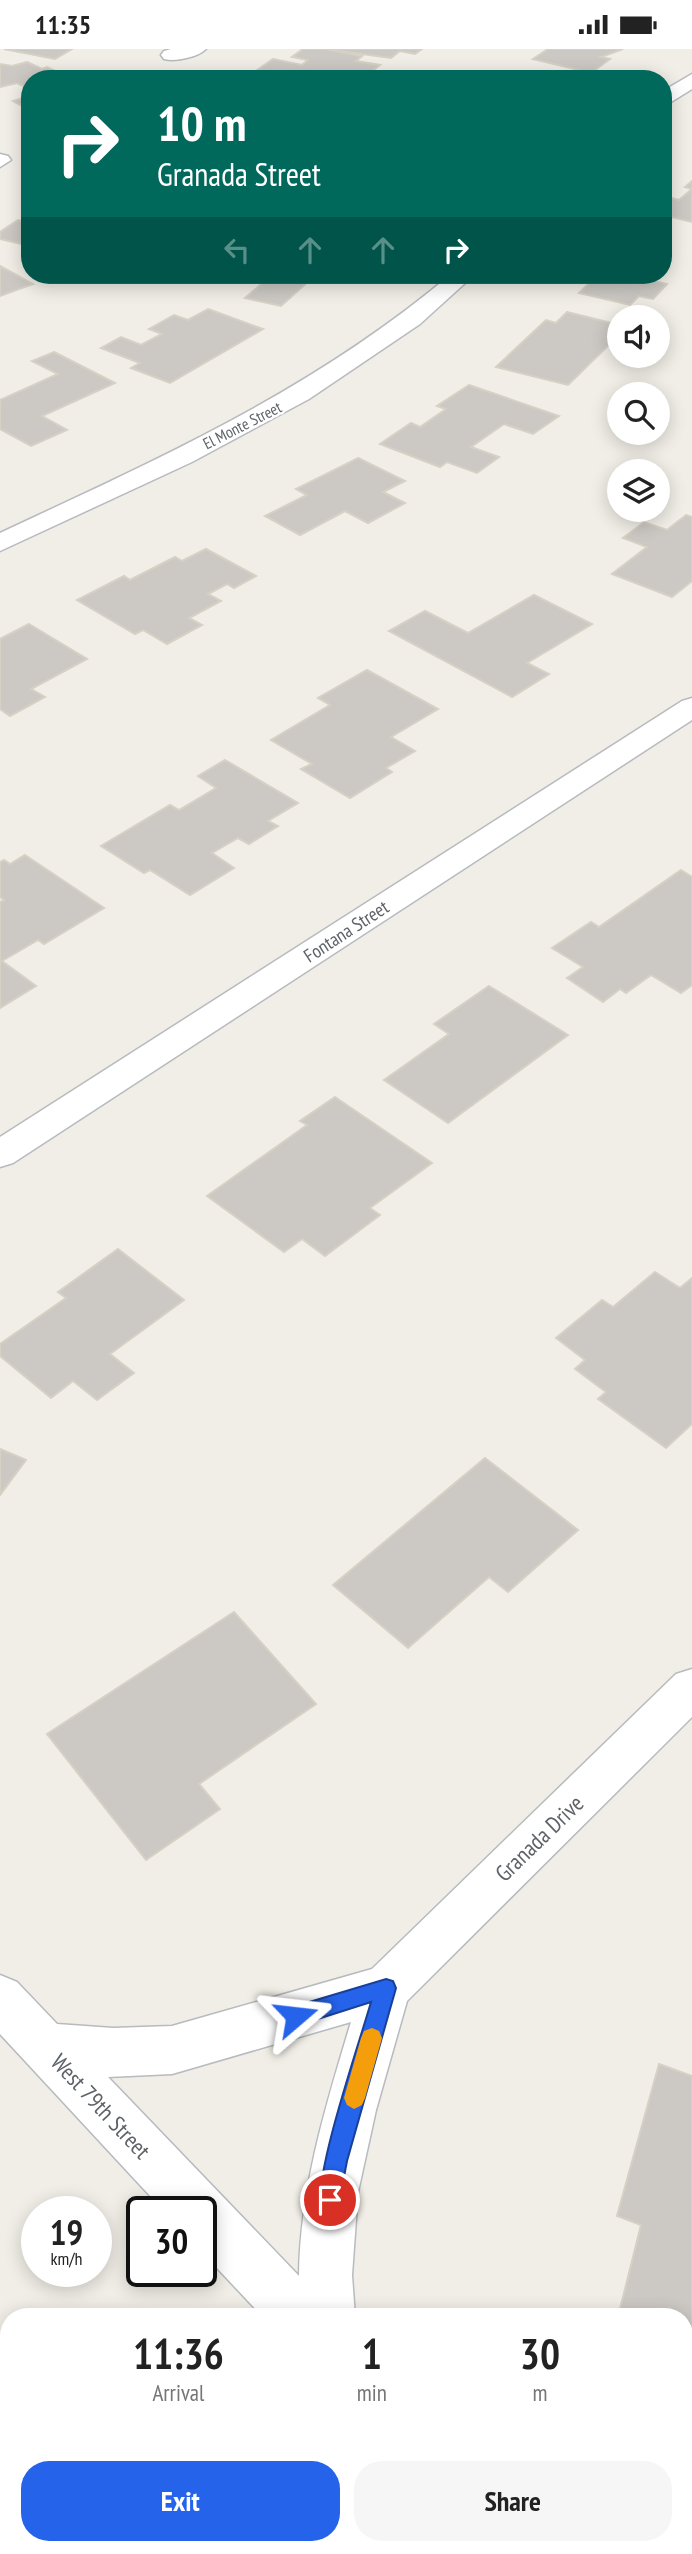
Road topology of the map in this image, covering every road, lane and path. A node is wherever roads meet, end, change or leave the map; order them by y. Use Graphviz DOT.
graph roads {
  1 [pos="196,49"];
  2 [pos="171,55"];
  3 [pos="692,80"];
  4 [pos="672,94"];
  5 [pos="453,284"];
  6 [pos="0,543"];
  7 [pos="692,707"];
  8 [pos="0,1154"];
  9 [pos="692,1688"];
  10 [pos="386,1988"];
  11 [pos="0,1999"];
  12 [pos="46,2047"];
  13 [pos="186,2196"];
  14 [pos="217,2229"];
  15 [pos="292,2308"];
  16 [pos="327,2308"];
  1 -- 2 [label="street"];
  3 -- 4 [label="street"];
  5 -- 6 [label="street, El Monte Street"];
  7 -- 8 [label="street, Fontana Street"];
  9 -- 10 [label="street, Granada Drive"];
  10 -- 12 [label="street"];
  10 -- 16 [label="street"];
  11 -- 12 [label="street, West 79th Street"];
  12 -- 13 [label="street, West 79th Street"];
  14 -- 15 [label="street, West 79th Street"];
}
